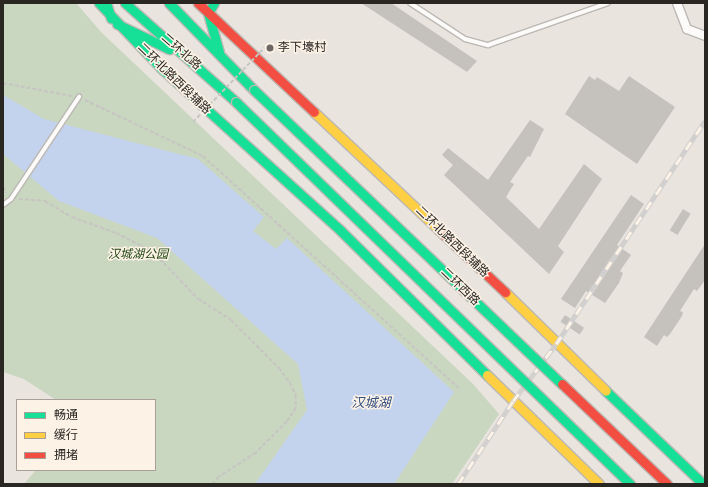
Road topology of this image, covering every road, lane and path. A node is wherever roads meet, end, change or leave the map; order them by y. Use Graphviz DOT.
graph roads {
  1 [pos="99,3"];
  2 [pos="106,3"];
  3 [pos="125,3"];
  4 [pos="169,3"];
  5 [pos="199,3"];
  6 [pos="214,3"];
  7 [pos="410,3"];
  8 [pos="608,3"];
  9 [pos="677,3"];
  10 [pos="208,13"];
  11 [pos="114,21"];
  12 [pos="705,36"];
  13 [pos="264,48"];
  14 [pos="221,58"];
  15 [pos="191,60"];
  16 [pos="3,83"];
  17 [pos="254,90"];
  18 [pos="79,97"];
  19 [pos="236,102"];
  20 [pos="193,122"];
  21 [pos="3,187"];
  22 [pos="11,199"];
  23 [pos="3,205"];
  24 [pos="459,388"];
  25 [pos="213,484"];
  26 [pos="599,484"];
  27 [pos="630,484"];
  28 [pos="667,484"];
  29 [pos="703,484"];
  1 -- 11 [label="main road, 二环北路西段辅路"];
  2 -- 11 [label="main road"];
  3 -- 15 [label="main road, 二环北路"];
  4 -- 14 [label="main road, 二环北路"];
  5 -- 10 [label="main road, 二环北路西段辅路"];
  6 -- 10 [label="main road"];
  7 -- 8 [label="lane"];
  9 -- 12 [label="street"];
  10 -- 14 [label="main road"];
  10 -- 29 [label="main road, 二环北路西段辅路"];
  11 -- 15 [label="main road"];
  11 -- 26 [label="main road, 二环北路西段辅路"];
  13 -- 20 [label="path, bridge"];
  14 -- 17 [label="main road, 二环北路"];
  15 -- 19 [label="main road, 二环北路"];
  16 -- 18 [label="path"];
  17 -- 28 [label="main road, 二环西路, bridge"];
  18 -- 22 [label="lane"];
  18 -- 24 [label="path"];
  19 -- 27 [label="main road, 二环西路, bridge"];
  21 -- 22 [label="path"];
  22 -- 23 [label="lane"];
  22 -- 25 [label="path"];
}
